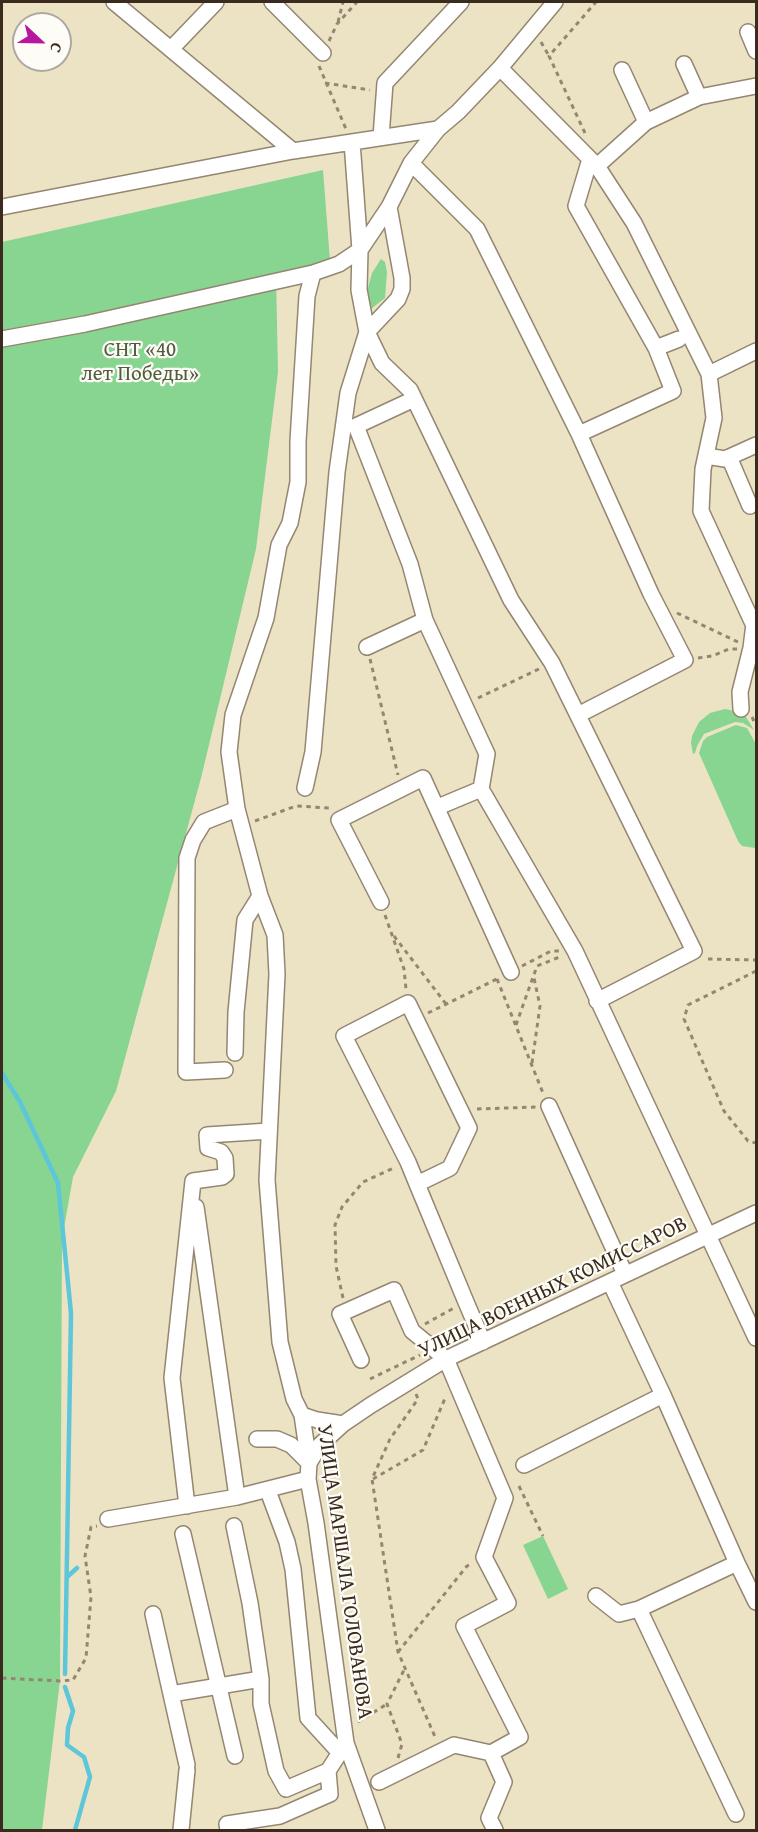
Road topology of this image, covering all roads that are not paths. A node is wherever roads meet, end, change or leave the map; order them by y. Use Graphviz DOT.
graph roads {
  1 [pos="114,2"];
  2 [pos="216,2"];
  3 [pos="272,2"];
  4 [pos="461,2"];
  5 [pos="555,2"];
  6 [pos="748,32"];
  7 [pos="171,49"];
  8 [pos="756,51"];
  9 [pos="323,53"];
  10 [pos="684,64"];
  11 [pos="500,68"];
  12 [pos="622,69"];
  13 [pos="756,86"];
  14 [pos="699,97"];
  15 [pos="646,122"];
  16 [pos="438,129"];
  17 [pos="381,137"];
  18 [pos="352,142"];
  19 [pos="293,152"];
  20 [pos="589,158"];
  21 [pos="411,163"];
  22 [pos="2,207"];
  23 [pos="389,207"];
  24 [pos="360,250"];
  25 [pos="314,273"];
  26 [pos="367,332"];
  27 [pos="2,339"];
  28 [pos="679,339"];
  29 [pos="656,348"];
  30 [pos="756,351"];
  31 [pos="709,374"];
  32 [pos="414,399"];
  33 [pos="579,434"];
  34 [pos="756,445"];
  35 [pos="706,456"];
  36 [pos="729,457"];
  37 [pos="750,506"];
  38 [pos="425,620"];
  39 [pos="755,627"];
  40 [pos="367,647"];
  41 [pos="741,709"];
  42 [pos="578,715"];
  43 [pos="305,788"];
  44 [pos="481,789"];
  45 [pos="438,807"];
  46 [pos="237,809"];
  47 [pos="260,896"];
  48 [pos="381,902"];
  49 [pos="504,976"];
  50 [pos="597,1001"];
  51 [pos="235,1053"];
  52 [pos="225,1070"];
  53 [pos="549,1106"];
  54 [pos="269,1131"];
  55 [pos="193,1181"];
  56 [pos="417,1184"];
  57 [pos="756,1214"];
  58 [pos="708,1236"];
  59 [pos="625,1274"];
  60 [pos="610,1282"];
  61 [pos="756,1338"];
  62 [pos="483,1342"];
  63 [pos="446,1359"];
  64 [pos="361,1360"];
  65 [pos="663,1395"];
  66 [pos="302,1415"];
  67 [pos="343,1424"];
  68 [pos="256,1439"];
  69 [pos="309,1463"];
  70 [pos="524,1465"];
  71 [pos="308,1479"];
  72 [pos="268,1491"];
  73 [pos="237,1497"];
  74 [pos="187,1506"];
  75 [pos="103,1522"];
  76 [pos="234,1526"];
  77 [pos="183,1534"];
  78 [pos="737,1563"];
  79 [pos="755,1594"];
  80 [pos="596,1596"];
  81 [pos="639,1609"];
  82 [pos="153,1614"];
  83 [pos="261,1679"];
  84 [pos="218,1686"];
  85 [pos="171,1695"];
  86 [pos="343,1742"];
  87 [pos="491,1753"];
  88 [pos="235,1756"];
  89 [pos="328,1771"];
  90 [pos="386,1778"];
  91 [pos="736,1814"];
  92 [pos="181,1830"];
  93 [pos="228,1830"];
  94 [pos="377,1830"];
  95 [pos="495,1830"];
  1 -- 7 [label="street"];
  2 -- 7 [label="street"];
  3 -- 9 [label="street"];
  4 -- 17 [label="street"];
  5 -- 11 [label="street"];
  6 -- 8 [label="street"];
  7 -- 19 [label="street"];
  10 -- 14 [label="street"];
  11 -- 16 [label="street"];
  11 -- 20 [label="street"];
  12 -- 15 [label="street"];
  13 -- 14 [label="street"];
  14 -- 15 [label="street"];
  15 -- 20 [label="street"];
  16 -- 17 [label="street"];
  16 -- 21 [label="street"];
  17 -- 18 [label="street"];
  18 -- 19 [label="street"];
  18 -- 24 [label="street"];
  19 -- 22 [label="street"];
  20 -- 29 [label="street"];
  20 -- 31 [label="street"];
  21 -- 23 [label="street"];
  21 -- 33 [label="street"];
  23 -- 24 [label="street"];
  23 -- 26 [label="street"];
  24 -- 25 [label="street"];
  24 -- 26 [label="street"];
  25 -- 27 [label="street"];
  25 -- 46 [label="street, УЛИЦА МАРШАЛА ГОЛОВАНОВА"];
  26 -- 32 [label="street"];
  26 -- 43 [label="street"];
  28 -- 29 [label="street"];
  29 -- 33 [label="street"];
  30 -- 31 [label="street"];
  31 -- 35 [label="street"];
  32 -- 38 [label="street"];
  32 -- 42 [label="street"];
  33 -- 42 [label="street"];
  34 -- 36 [label="street"];
  35 -- 36 [label="street"];
  35 -- 39 [label="street"];
  36 -- 37 [label="street"];
  38 -- 40 [label="street"];
  38 -- 44 [label="street"];
  39 -- 41 [label="street"];
  42 -- 50 [label="street"];
  44 -- 45 [label="street"];
  44 -- 50 [label="street"];
  45 -- 48 [label="street"];
  45 -- 49 [label="street"];
  46 -- 47 [label="street, УЛИЦА МАРШАЛА ГОЛОВАНОВА"];
  46 -- 52 [label="street"];
  47 -- 51 [label="street"];
  47 -- 54 [label="street, УЛИЦА МАРШАЛА ГОЛОВАНОВА"];
  50 -- 58 [label="street"];
  53 -- 59 [label="street"];
  54 -- 55 [label="street"];
  54 -- 66 [label="street, УЛИЦА МАРШАЛА ГОЛОВАНОВА"];
  55 -- 73 [label="street"];
  55 -- 74 [label="street"];
  56 -- 56 [label="street"];
  56 -- 62 [label="street"];
  57 -- 58 [label="street, УЛИЦА ВОЕННЫХ КОМИССАРОВ"];
  58 -- 59 [label="street, УЛИЦА ВОЕННЫХ КОМИССАРОВ"];
  58 -- 61 [label="street"];
  59 -- 60 [label="street, УЛИЦА ВОЕННЫХ КОМИССАРОВ"];
  60 -- 62 [label="street, УЛИЦА ВОЕННЫХ КОМИССАРОВ"];
  60 -- 65 [label="street"];
  62 -- 63 [label="street, УЛИЦА ВОЕННЫХ КОМИССАРОВ"];
  63 -- 64 [label="street"];
  63 -- 67 [label="street, УЛИЦА ВОЕННЫХ КОМИССАРОВ"];
  63 -- 87 [label="street"];
  65 -- 70 [label="street"];
  65 -- 78 [label="street"];
  66 -- 67 [label="street"];
  66 -- 69 [label="street, УЛИЦА МАРШАЛА ГОЛОВАНОВА"];
  67 -- 69 [label="street, УЛИЦА ВОЕННЫХ КОМИССАРОВ"];
  68 -- 69 [label="street"];
  69 -- 71 [label="street, УЛИЦА МАРШАЛА ГОЛОВАНОВА"];
  71 -- 72 [label="street"];
  71 -- 86 [label="street, УЛИЦА МАРШАЛА ГОЛОВАНОВА"];
  72 -- 73 [label="street"];
  72 -- 86 [label="street"];
  73 -- 74 [label="street"];
  74 -- 75 [label="street"];
  76 -- 83 [label="street"];
  77 -- 84 [label="street"];
  78 -- 79 [label="street"];
  78 -- 81 [label="street"];
  80 -- 81 [label="street"];
  81 -- 91 [label="street"];
  82 -- 85 [label="street"];
  83 -- 84 [label="street"];
  83 -- 89 [label="street"];
  84 -- 85 [label="street"];
  84 -- 88 [label="street"];
  85 -- 92 [label="street"];
  86 -- 89 [label="street"];
  86 -- 94 [label="street, УЛИЦА МАРШАЛА ГОЛОВАНОВА"];
  87 -- 90 [label="street"];
  87 -- 95 [label="street"];
  89 -- 93 [label="street"];
}
